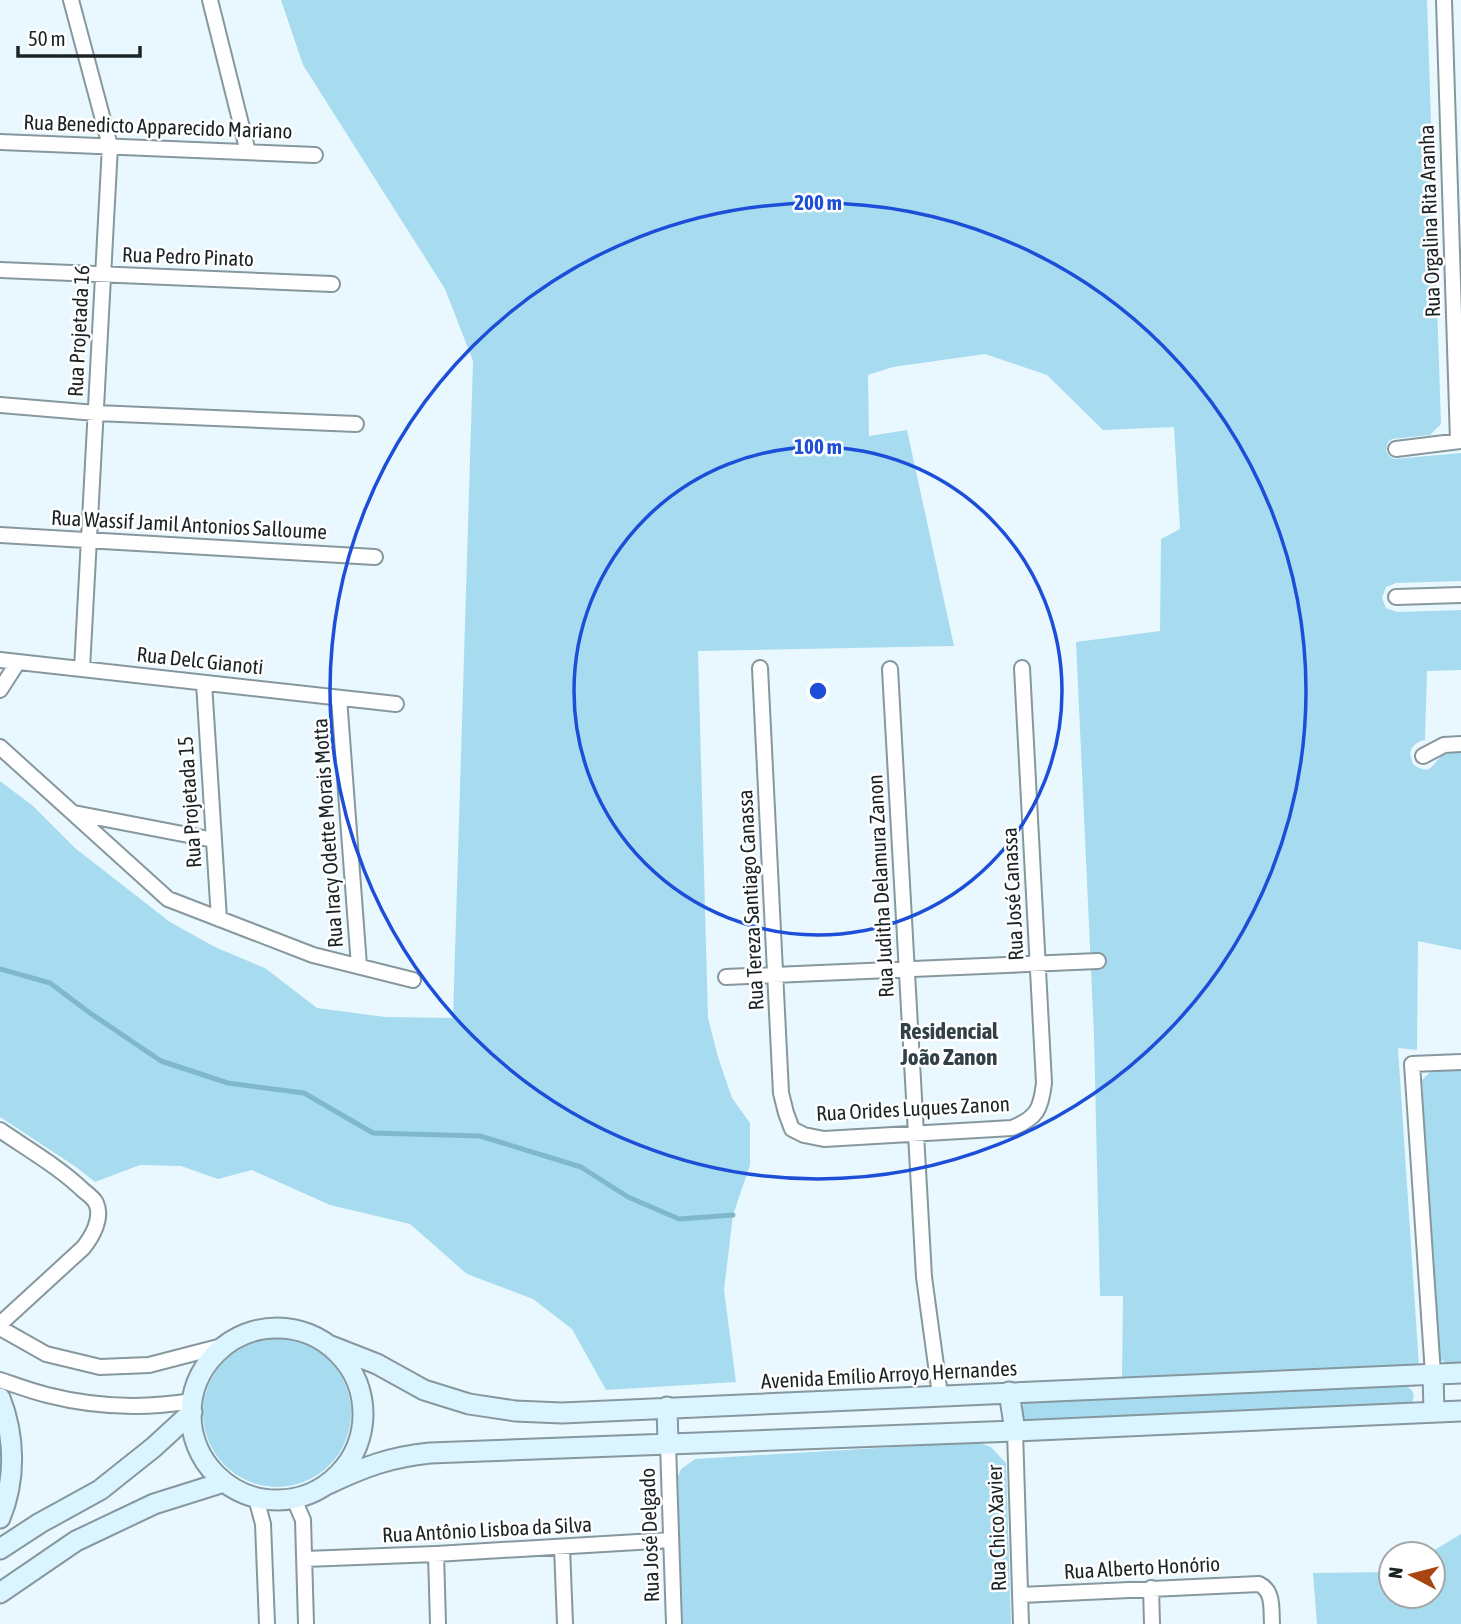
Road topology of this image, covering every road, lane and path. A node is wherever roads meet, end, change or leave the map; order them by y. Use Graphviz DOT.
graph roads {
  1 [pos="71,0"];
  2 [pos="210,0"];
  3 [pos="1444,0"];
  4 [pos="0,142"];
  5 [pos="110,146"];
  6 [pos="248,152"];
  7 [pos="315,155"];
  8 [pos="0,270"];
  9 [pos="103,274"];
  10 [pos="332,284"];
  11 [pos="0,405"];
  12 [pos="96,413"];
  13 [pos="356,425"];
  14 [pos="1460,441"];
  15 [pos="1396,449"];
  16 [pos="0,535"];
  17 [pos="89,540"];
  18 [pos="375,557"];
  19 [pos="1461,595"];
  20 [pos="1396,597"];
  21 [pos="0,660"];
  22 [pos="18,662"];
  23 [pos="760,668"];
  24 [pos="1022,668"];
  25 [pos="82,669"];
  26 [pos="890,669"];
  27 [pos="204,683"];
  28 [pos="0,690"];
  29 [pos="339,698"];
  30 [pos="396,704"];
  31 [pos="1461,744"];
  32 [pos="0,747"];
  33 [pos="1423,756"];
  34 [pos="72,813"];
  35 [pos="214,840"];
  36 [pos="219,919"];
  37 [pos="1098,961"];
  38 [pos="1038,963"];
  39 [pos="359,966"];
  40 [pos="906,969"];
  41 [pos="775,975"];
  42 [pos="726,977"];
  43 [pos="413,979"];
  44 [pos="1461,1062"];
  45 [pos="1035,1115"];
  46 [pos="792,1129"];
  47 [pos="0,1130"];
  48 [pos="915,1133"];
  49 [pos="0,1326"];
  50 [pos="226,1345"];
  51 [pos="331,1346"];
  52 [pos="1461,1373"];
  53 [pos="1433,1374"];
  54 [pos="0,1380"];
  55 [pos="1009,1392"];
  56 [pos="940,1395"];
  57 [pos="0,1398"];
  58 [pos="192,1407"];
  59 [pos="667,1408"];
  60 [pos="1461,1411"];
  61 [pos="1434,1412"];
  62 [pos="1015,1431"];
  63 [pos="668,1444"];
  64 [pos="224,1482"];
  65 [pos="328,1484"];
  66 [pos="256,1498"];
  67 [pos="294,1499"];
  68 [pos="0,1518"];
  69 [pos="671,1540"];
  70 [pos="562,1547"];
  71 [pos="0,1549"];
  72 [pos="436,1554"];
  73 [pos="305,1559"];
  74 [pos="1151,1588"];
  75 [pos="0,1593"];
  76 [pos="1021,1595"];
  77 [pos="267,1624"];
  78 [pos="306,1624"];
  79 [pos="438,1624"];
  80 [pos="565,1624"];
  81 [pos="674,1624"];
  82 [pos="1021,1624"];
  83 [pos="1152,1624"];
  84 [pos="1272,1624"];
  1 -- 5 [label="street, Rua Projetada 16"];
  2 -- 6 [label="street"];
  3 -- 14 [label="street, Rua Orgalina Rita Aranha"];
  4 -- 5 [label="street, Rua Benedicto Apparecido Mariano"];
  5 -- 6 [label="street, Rua Benedicto Apparecido Mariano"];
  5 -- 9 [label="street, Rua Projetada 16"];
  6 -- 7 [label="street, Rua Benedicto Apparecido Mariano"];
  8 -- 9 [label="street, Rua Pedro Pinato"];
  9 -- 10 [label="street, Rua Pedro Pinato"];
  9 -- 12 [label="street, Rua Projetada 16"];
  11 -- 12 [label="street"];
  12 -- 13 [label="street"];
  12 -- 17 [label="street, Rua Projetada 16"];
  14 -- 15 [label="street"];
  16 -- 17 [label="street, Rua Wassif Jamil Antonios Salloume"];
  17 -- 18 [label="street, Rua Wassif Jamil Antonios Salloume"];
  17 -- 25 [label="street, Rua Projetada 16"];
  19 -- 20 [label="street"];
  21 -- 22 [label="street, Rua Delc Gianoti"];
  22 -- 25 [label="street, Rua Delc Gianoti"];
  22 -- 28 [label="street"];
  23 -- 41 [label="street, Rua Tereza Santiago Canassa"];
  24 -- 38 [label="street, Rua José Canassa"];
  25 -- 27 [label="street, Rua Delc Gianoti"];
  26 -- 40 [label="street, Rua Juditha Delamura Zanon"];
  27 -- 29 [label="street, Rua Delc Gianoti"];
  27 -- 35 [label="street, Rua Projetada 15"];
  29 -- 30 [label="street, Rua Delc Gianoti"];
  29 -- 39 [label="street, Rua Iracy Odette Morais Motta"];
  31 -- 33 [label="street"];
  32 -- 34 [label="street"];
  34 -- 35 [label="street"];
  34 -- 36 [label="street"];
  35 -- 36 [label="street, Rua Projetada 15"];
  36 -- 39 [label="street"];
  37 -- 38 [label="street"];
  38 -- 40 [label="street"];
  38 -- 45 [label="street, Rua José Canassa"];
  39 -- 43 [label="street"];
  40 -- 41 [label="street"];
  40 -- 48 [label="street, Rua Juditha Delamura Zanon"];
  41 -- 42 [label="street"];
  41 -- 46 [label="street, Rua Tereza Santiago Canassa"];
  44 -- 53 [label="street"];
  45 -- 48 [label="street, Rua Orides Luques Zanon"];
  46 -- 48 [label="street, Rua Orides Luques Zanon"];
  47 -- 49 [label="street"];
  48 -- 56 [label="street, Rua Juditha Delamura Zanon"];
  49 -- 50 [label="street"];
  50 -- 51 [label="main road"];
  50 -- 58 [label="main road"];
  51 -- 59 [label="main road, Avenida Emílio Arroyo Hernandes"];
  51 -- 65 [label="main road"];
  52 -- 53 [label="main road, Avenida Emílio Arroyo Hernandes"];
  53 -- 55 [label="main road, Avenida Emílio Arroyo Hernandes"];
  53 -- 61 [label="main road"];
  54 -- 58 [label="street"];
  55 -- 56 [label="main road, Avenida Emílio Arroyo Hernandes"];
  55 -- 62 [label="main road"];
  56 -- 59 [label="main road, Avenida Emílio Arroyo Hernandes"];
  57 -- 68 [label="main road"];
  58 -- 64 [label="main road"];
  58 -- 71 [label="main road"];
  59 -- 63 [label="main road"];
  60 -- 61 [label="main road"];
  61 -- 62 [label="main road"];
  62 -- 63 [label="main road"];
  62 -- 76 [label="street, Rua Chico Xavier"];
  63 -- 65 [label="main road"];
  63 -- 69 [label="street, Rua José Delgado"];
  64 -- 66 [label="main road"];
  64 -- 75 [label="main road"];
  65 -- 67 [label="main road"];
  66 -- 67 [label="main road"];
  66 -- 77 [label="street"];
  67 -- 73 [label="street"];
  69 -- 70 [label="street, Rua Antônio Lisboa da Silva"];
  69 -- 81 [label="street, Rua José Delgado"];
  70 -- 72 [label="street, Rua Antônio Lisboa da Silva"];
  70 -- 80 [label="street"];
  72 -- 73 [label="street, Rua Antônio Lisboa da Silva"];
  72 -- 79 [label="street"];
  73 -- 78 [label="street"];
  74 -- 76 [label="street, Rua Alberto Honório"];
  74 -- 83 [label="street"];
  74 -- 84 [label="street, Rua Alberto Honório"];
  76 -- 82 [label="street, Rua Chico Xavier"];
}
